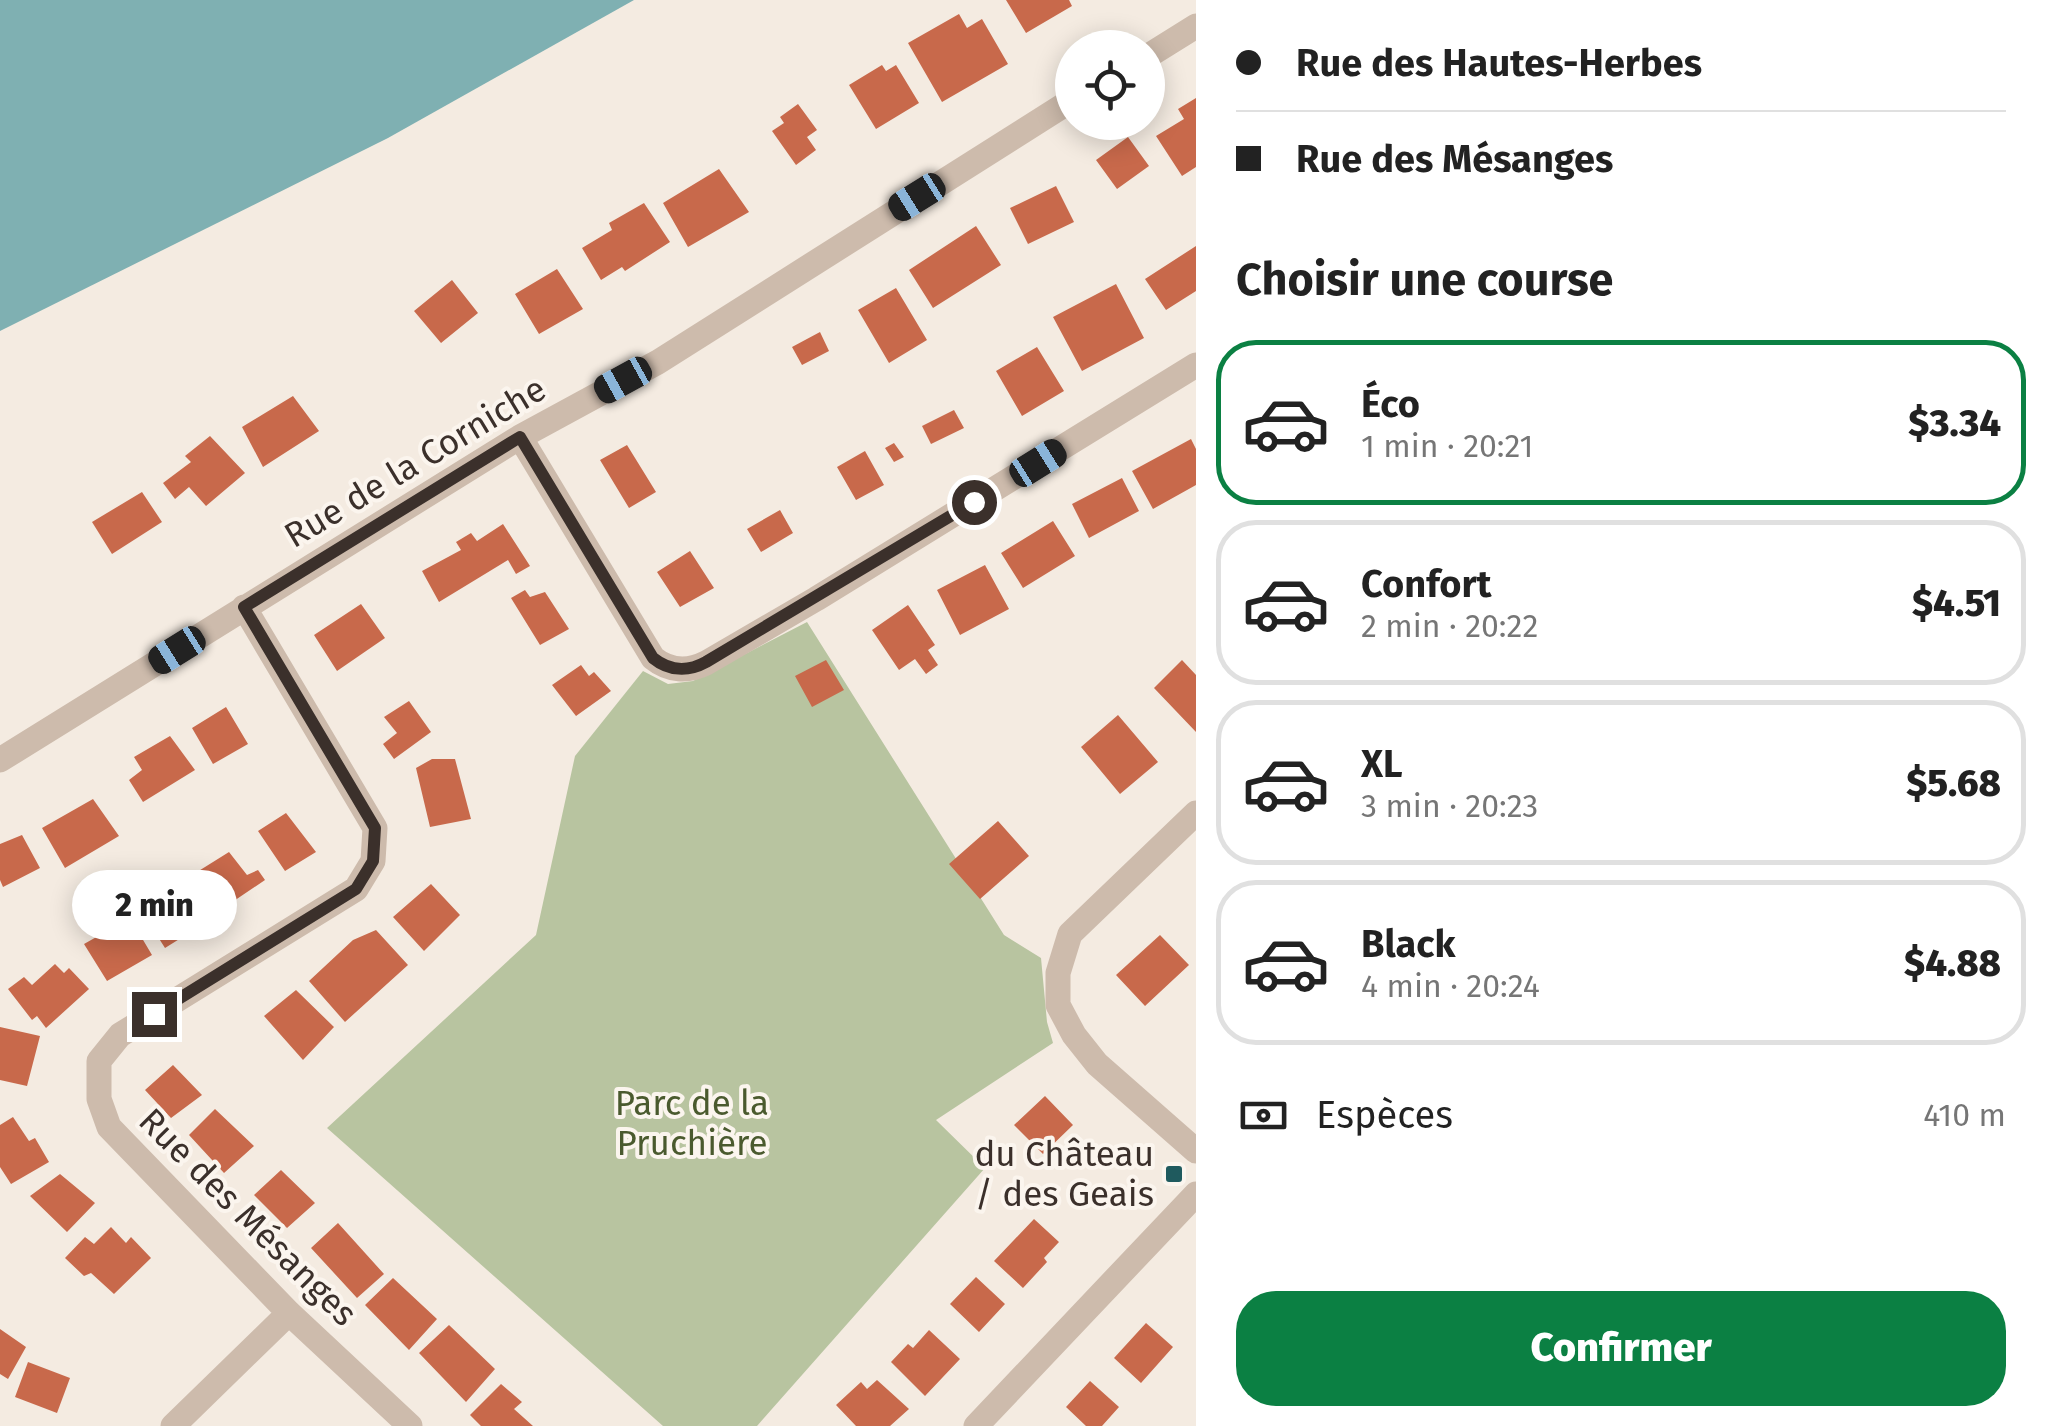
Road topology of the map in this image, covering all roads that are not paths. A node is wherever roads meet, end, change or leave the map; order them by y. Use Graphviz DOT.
graph roads {
  1 [pos="1196,26"];
  2 [pos="1165,45"];
  3 [pos="1055,111"];
  4 [pos="1196,366"];
  5 [pos="520,437"];
  6 [pos="244,607"];
  7 [pos="0,760"];
  8 [pos="1196,813"];
  9 [pos="1196,1151"];
  10 [pos="1196,1194"];
  11 [pos="289,1313"];
  12 [pos="173,1426"];
  13 [pos="410,1426"];
  14 [pos="976,1426"];
  1 -- 2 [label="street"];
  3 -- 5 [label="street, Rue de la Corniche"];
  4 -- 5 [label="street"];
  5 -- 6 [label="street, Rue de la Corniche"];
  6 -- 7 [label="street, Rue de la Corniche"];
  6 -- 11 [label="street, Rue des Mésanges"];
  8 -- 9 [label="street"];
  10 -- 14 [label="street"];
  11 -- 12 [label="street"];
  11 -- 13 [label="street, Rue des Mésanges"];
}
